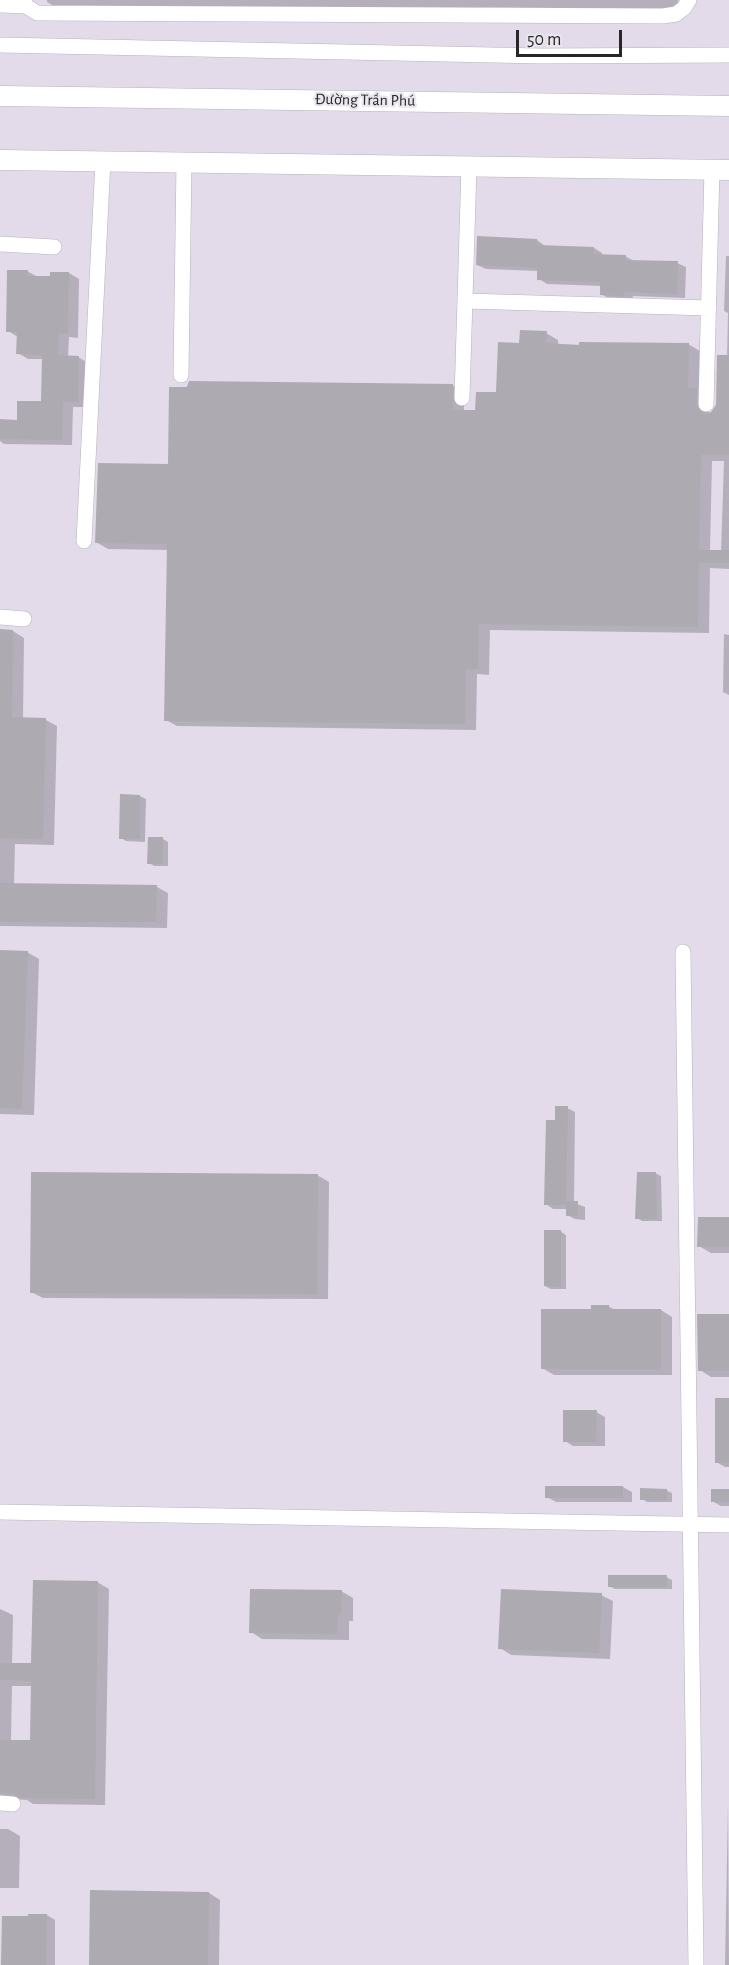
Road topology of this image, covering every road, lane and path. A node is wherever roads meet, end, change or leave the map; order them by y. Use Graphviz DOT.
graph roads {
  1 [pos="689,0"];
  2 [pos="25,3"];
  3 [pos="0,5"];
  4 [pos="261,6"];
  5 [pos="0,45"];
  6 [pos="729,55"];
  7 [pos="0,96"];
  8 [pos="729,106"];
  9 [pos="0,160"];
  10 [pos="103,161"];
  11 [pos="184,162"];
  12 [pos="0,166"];
  13 [pos="469,166"];
  14 [pos="720,170"];
  15 [pos="0,244"];
  16 [pos="54,247"];
  17 [pos="465,302"];
  18 [pos="710,308"];
  19 [pos="181,375"];
  20 [pos="462,398"];
  21 [pos="706,404"];
  22 [pos="84,541"];
  23 [pos="0,617"];
  24 [pos="24,618"];
  25 [pos="683,952"];
  26 [pos="0,1512"];
  27 [pos="690,1524"];
  28 [pos="729,1525"];
  29 [pos="696,1965"];
  1 -- 4 [label="street"];
  2 -- 3 [label="street"];
  2 -- 4 [label="street"];
  5 -- 6 [label="street"];
  7 -- 8 [label="main road, Đường Trần Phú"];
  9 -- 10 [label="main road"];
  9 -- 12 [label="street"];
  10 -- 11 [label="main road"];
  10 -- 22 [label="street"];
  11 -- 13 [label="main road"];
  11 -- 19 [label="street"];
  13 -- 14 [label="main road"];
  13 -- 17 [label="street"];
  14 -- 18 [label="street"];
  15 -- 16 [label="street"];
  17 -- 18 [label="street"];
  17 -- 20 [label="street"];
  18 -- 21 [label="street"];
  23 -- 24 [label="street"];
  25 -- 27 [label="street"];
  26 -- 27 [label="street"];
  27 -- 28 [label="street"];
  27 -- 29 [label="street"];
}
